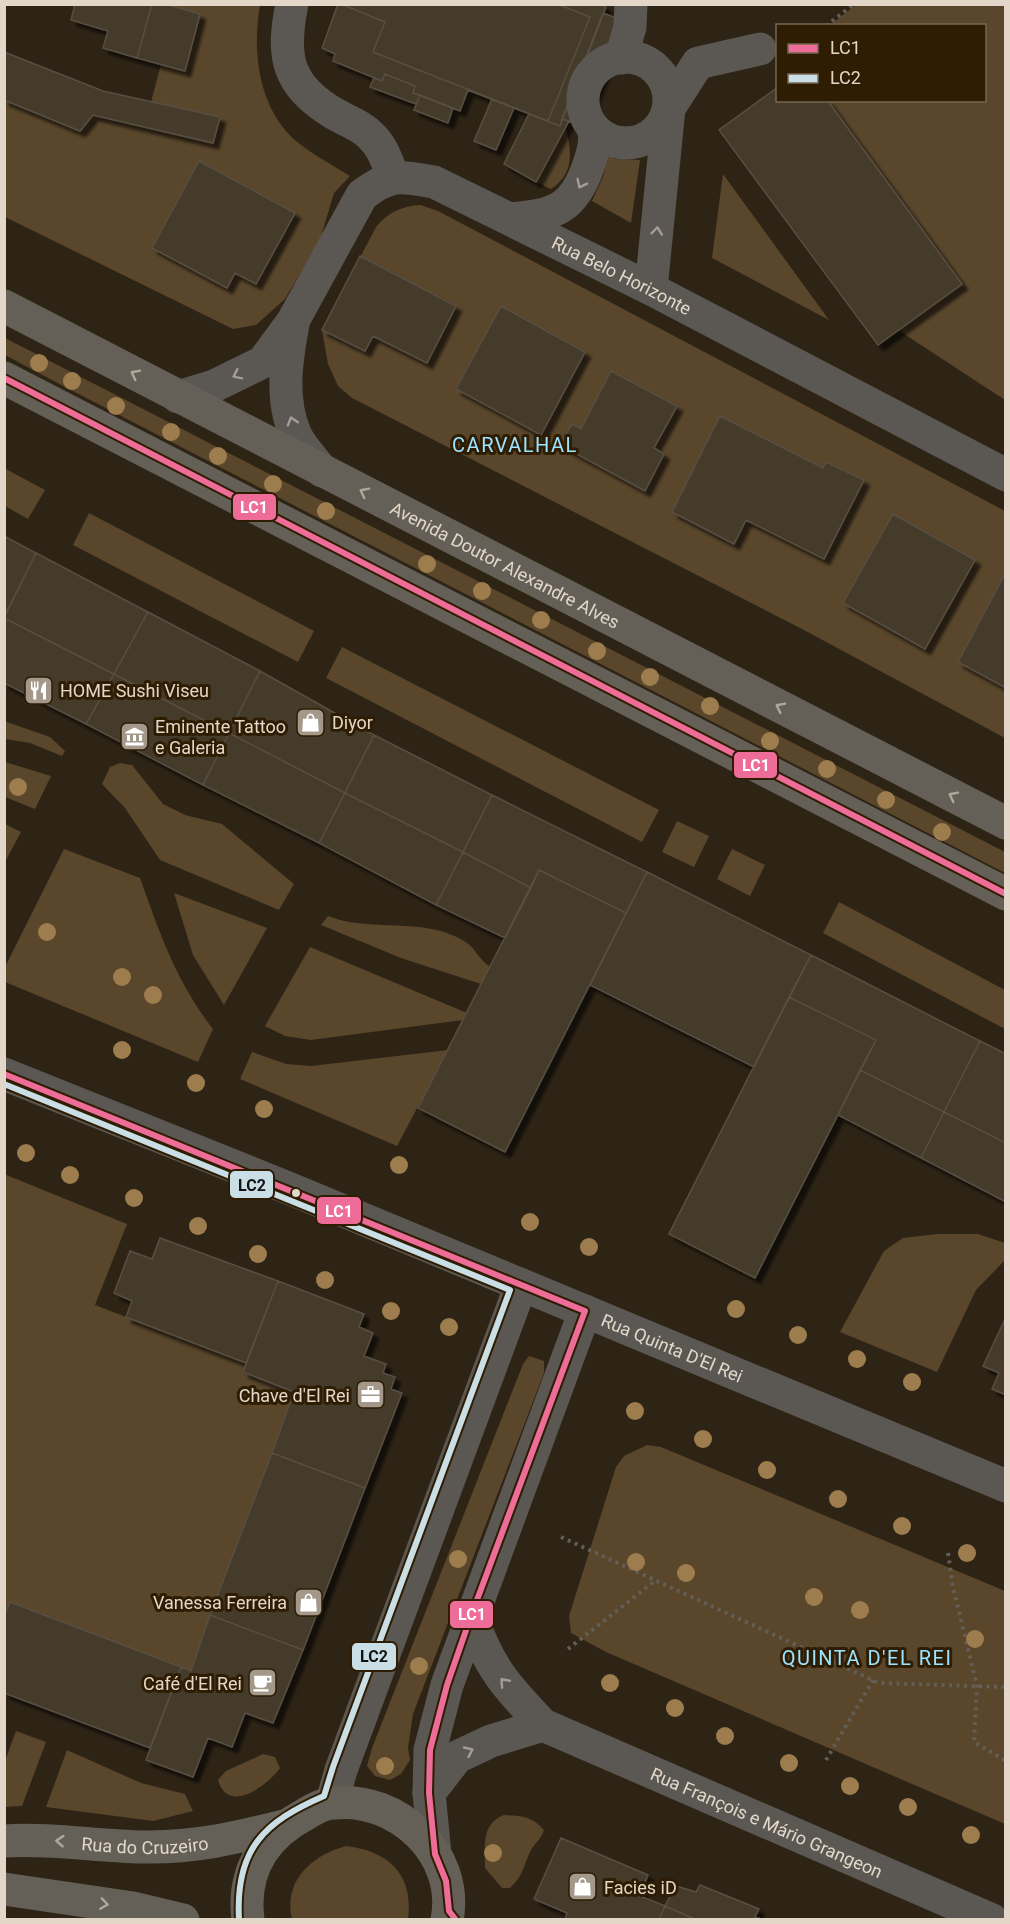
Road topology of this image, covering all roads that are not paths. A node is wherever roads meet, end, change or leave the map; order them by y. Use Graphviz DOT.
graph roads {
  1 [pos="631,4"];
  2 [pos="292,6"];
  3 [pos="760,49"];
  4 [pos="624,50"];
  5 [pos="671,105"];
  6 [pos="588,116"];
  7 [pos="393,176"];
  8 [pos="510,219"];
  9 [pos="651,289"];
  10 [pos="4,306"];
  11 [pos="293,321"];
  12 [pos="4,378"];
  13 [pos="178,397"];
  14 [pos="322,471"];
  15 [pos="1005,475"];
  16 [pos="1005,823"];
  17 [pos="1005,894"];
  18 [pos="4,1074"];
  19 [pos="521,1285"];
  20 [pos="585,1311"];
  21 [pos="1005,1486"];
  22 [pos="471,1616"];
  23 [pos="543,1725"];
  24 [pos="429,1792"];
  25 [pos="332,1802"];
  26 [pos="284,1826"];
  27 [pos="4,1841"];
  28 [pos="435,1854"];
  29 [pos="4,1889"];
  30 [pos="451,1917"];
  31 [pos="183,1920"];
  32 [pos="248,1920"];
  33 [pos="992,1920"];
  1 -- 4 [label="street"];
  2 -- 7 [label="street"];
  3 -- 5 [label="street"];
  4 -- 5 [label="street"];
  4 -- 6 [label="street"];
  5 -- 6 [label="street"];
  9 -- 5 [label="street, one-way"];
  6 -- 8 [label="street, one-way"];
  7 -- 8 [label="street, Rua Belo Horizonte"];
  7 -- 11 [label="street"];
  8 -- 9 [label="street, Rua Belo Horizonte"];
  9 -- 15 [label="street, Rua Belo Horizonte"];
  13 -- 10 [label="main road, Avenida Doutor Alexandre Alves, one-way"];
  11 -- 13 [label="street, one-way"];
  14 -- 11 [label="street, one-way"];
  12 -- 17 [label="main road"];
  13 -- 14 [label="main road, Avenida Doutor Alexandre Alves"];
  16 -- 14 [label="main road, Avenida Doutor Alexandre Alves, one-way"];
  18 -- 19 [label="street, Rua Quinta D'El Rei"];
  19 -- 20 [label="street, Rua Quinta D'El Rei"];
  19 -- 25 [label="street"];
  20 -- 21 [label="street, Rua Quinta D'El Rei"];
  20 -- 22 [label="street"];
  23 -- 22 [label="street, Rua François e Mário Grangeon, one-way"];
  22 -- 24 [label="street"];
  24 -- 23 [label="street, one-way"];
  23 -- 33 [label="street, Rua François e Mário Grangeon"];
  24 -- 28 [label="street"];
  25 -- 26 [label="main road"];
  25 -- 28 [label="main road"];
  26 -- 27 [label="main road, Rua do Cruzeiro, one-way"];
  26 -- 32 [label="main road"];
  28 -- 30 [label="main road"];
  29 -- 31 [label="main road, one-way"];
}
